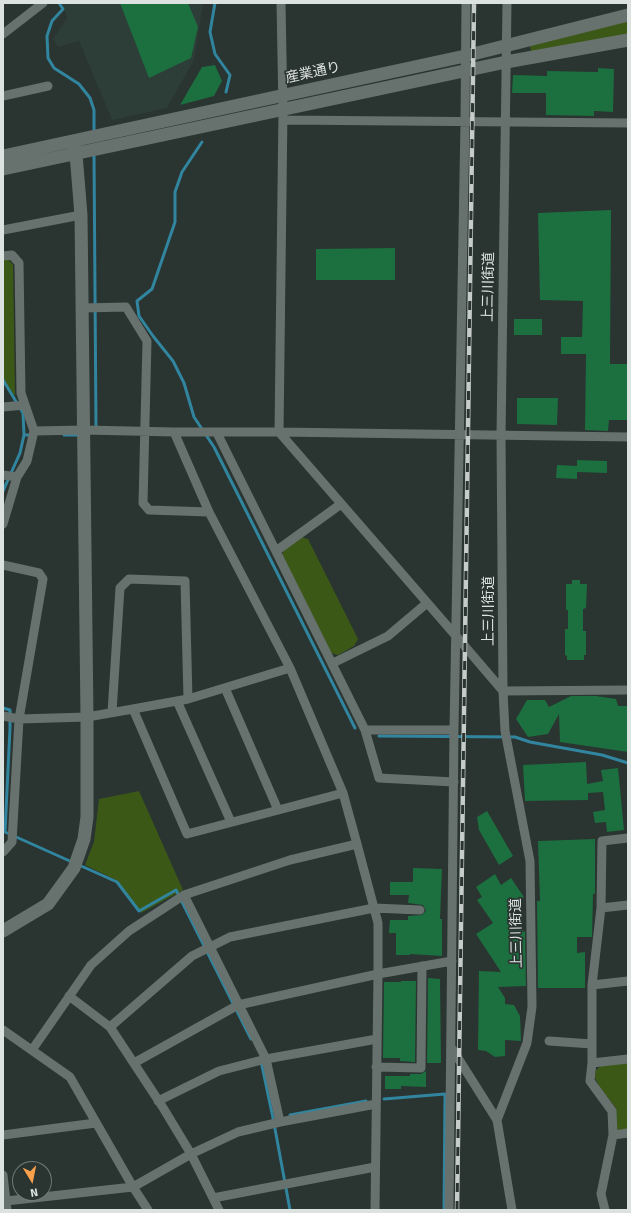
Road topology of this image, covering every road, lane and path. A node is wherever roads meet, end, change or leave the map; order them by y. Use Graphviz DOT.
graph roads {
  1 [pos="43,3"];
  2 [pos="281,3"];
  3 [pos="466,3"];
  4 [pos="507,3"];
  5 [pos="628,15"];
  6 [pos="3,34"];
  7 [pos="628,40"];
  8 [pos="507,46"];
  9 [pos="465,56"];
  10 [pos="506,62"];
  11 [pos="465,70"];
  12 [pos="48,86"];
  13 [pos="3,96"];
  14 [pos="283,96"];
  15 [pos="283,115"];
  16 [pos="465,122"];
  17 [pos="506,122"];
  18 [pos="628,123"];
  19 [pos="75,147"];
  20 [pos="3,156"];
  21 [pos="3,169"];
  22 [pos="81,215"];
  23 [pos="3,230"];
  24 [pos="3,256"];
  25 [pos="82,308"];
  26 [pos="25,405"];
  27 [pos="3,407"];
  28 [pos="84,430"];
  29 [pos="34,431"];
  30 [pos="145,432"];
  31 [pos="174,432"];
  32 [pos="279,432"];
  33 [pos="217,433"];
  34 [pos="460,435"];
  35 [pos="501,436"];
  36 [pos="628,437"];
  37 [pos="3,475"];
  38 [pos="17,478"];
  39 [pos="341,504"];
  40 [pos="210,512"];
  41 [pos="3,524"];
  42 [pos="276,551"];
  43 [pos="3,565"];
  44 [pos="428,603"];
  45 [pos="456,636"];
  46 [pos="333,663"];
  47 [pos="290,668"];
  48 [pos="225,688"];
  49 [pos="628,690"];
  50 [pos="503,691"];
  51 [pos="188,698"];
  52 [pos="177,701"];
  53 [pos="133,709"];
  54 [pos="112,712"];
  55 [pos="3,716"];
  56 [pos="87,717"];
  57 [pos="19,719"];
  58 [pos="365,730"];
  59 [pos="454,730"];
  60 [pos="454,782"];
  61 [pos="343,793"];
  62 [pos="278,810"];
  63 [pos="231,822"];
  64 [pos="628,838"];
  65 [pos="357,844"];
  66 [pos="3,852"];
  67 [pos="184,894"];
  68 [pos="628,905"];
  69 [pos="374,908"];
  70 [pos="601,908"];
  71 [pos="420,910"];
  72 [pos="3,930"];
  73 [pos="210,947"];
  74 [pos="452,961"];
  75 [pos="422,966"];
  76 [pos="378,974"];
  77 [pos="628,981"];
  78 [pos="592,985"];
  79 [pos="69,996"];
  80 [pos="238,1005"];
  81 [pos="110,1027"];
  82 [pos="3,1030"];
  83 [pos="377,1040"];
  84 [pos="549,1041"];
  85 [pos="592,1044"];
  86 [pos="451,1048"];
  87 [pos="32,1050"];
  88 [pos="628,1059"];
  89 [pos="266,1060"];
  90 [pos="592,1063"];
  91 [pos="134,1064"];
  92 [pos="376,1068"];
  93 [pos="158,1101"];
  94 [pos="376,1104"];
  95 [pos="497,1120"];
  96 [pos="280,1122"];
  97 [pos="96,1123"];
  98 [pos="628,1133"];
  99 [pos="3,1135"];
  100 [pos="613,1135"];
  101 [pos="191,1154"];
  102 [pos="375,1167"];
  103 [pos="3,1175"];
  104 [pos="133,1187"];
  105 [pos="213,1198"];
  106 [pos="6,1206"];
  107 [pos="148,1210"];
  108 [pos="219,1210"];
  109 [pos="374,1210"];
  110 [pos="449,1210"];
  111 [pos="512,1210"];
  112 [pos="605,1210"];
  1 -- 6 [label="street"];
  2 -- 14 [label="street"];
  3 -- 9 [label="street"];
  4 -- 8 [label="street, 上三川街道"];
  5 -- 8 [label="street, 産業通り"];
  7 -- 10 [label="street, 産業通り"];
  8 -- 9 [label="street, 産業通り"];
  8 -- 10 [label="street, 上三川街道"];
  9 -- 11 [label="street"];
  9 -- 14 [label="street, 産業通り"];
  10 -- 11 [label="street, 産業通り"];
  10 -- 17 [label="street, 上三川街道"];
  11 -- 15 [label="street, 産業通り"];
  11 -- 16 [label="street"];
  12 -- 13 [label="street"];
  14 -- 15 [label="street"];
  14 -- 19 [label="street, 産業通り"];
  15 -- 16 [label="street"];
  15 -- 19 [label="street, 産業通り"];
  15 -- 32 [label="street"];
  16 -- 17 [label="street"];
  16 -- 34 [label="street"];
  17 -- 18 [label="street"];
  17 -- 35 [label="street, 上三川街道"];
  19 -- 20 [label="street, 産業通り"];
  19 -- 21 [label="street, 産業通り"];
  19 -- 22 [label="street"];
  22 -- 23 [label="street"];
  22 -- 25 [label="street"];
  24 -- 26 [label="street"];
  25 -- 28 [label="street"];
  25 -- 30 [label="street"];
  26 -- 27 [label="street"];
  26 -- 29 [label="street"];
  28 -- 29 [label="street"];
  28 -- 30 [label="street"];
  28 -- 56 [label="street"];
  29 -- 38 [label="street"];
  30 -- 31 [label="street"];
  30 -- 40 [label="street"];
  31 -- 33 [label="street"];
  31 -- 40 [label="street"];
  32 -- 33 [label="street"];
  32 -- 34 [label="street"];
  32 -- 39 [label="street"];
  33 -- 42 [label="street"];
  34 -- 35 [label="street"];
  34 -- 45 [label="street"];
  35 -- 36 [label="street"];
  35 -- 50 [label="street, 上三川街道"];
  37 -- 38 [label="street"];
  38 -- 41 [label="street"];
  39 -- 42 [label="street"];
  39 -- 44 [label="street"];
  40 -- 47 [label="street"];
  42 -- 46 [label="street"];
  43 -- 57 [label="street"];
  44 -- 45 [label="street"];
  44 -- 46 [label="street"];
  45 -- 50 [label="street"];
  45 -- 59 [label="street"];
  46 -- 58 [label="street"];
  47 -- 48 [label="street"];
  47 -- 61 [label="street"];
  48 -- 51 [label="street"];
  48 -- 62 [label="street"];
  49 -- 50 [label="street"];
  50 -- 95 [label="street, 上三川街道"];
  51 -- 52 [label="street"];
  51 -- 54 [label="street"];
  52 -- 53 [label="street"];
  52 -- 63 [label="street"];
  53 -- 54 [label="street"];
  53 -- 63 [label="street"];
  54 -- 56 [label="street"];
  55 -- 57 [label="street"];
  56 -- 57 [label="street"];
  56 -- 72 [label="street"];
  57 -- 66 [label="street"];
  58 -- 59 [label="street"];
  58 -- 60 [label="street"];
  59 -- 60 [label="street"];
  60 -- 74 [label="street"];
  61 -- 62 [label="street"];
  61 -- 65 [label="street"];
  62 -- 63 [label="street"];
  64 -- 70 [label="street"];
  65 -- 67 [label="street"];
  65 -- 69 [label="street"];
  67 -- 73 [label="street"];
  67 -- 79 [label="street"];
  68 -- 70 [label="street"];
  69 -- 71 [label="street"];
  69 -- 73 [label="street"];
  69 -- 76 [label="street"];
  70 -- 78 [label="street"];
  73 -- 80 [label="street"];
  73 -- 81 [label="street"];
  74 -- 75 [label="street"];
  74 -- 86 [label="street"];
  75 -- 76 [label="street"];
  75 -- 92 [label="street"];
  76 -- 80 [label="street"];
  76 -- 83 [label="street"];
  77 -- 78 [label="street"];
  78 -- 85 [label="street"];
  79 -- 81 [label="street"];
  79 -- 87 [label="street"];
  80 -- 89 [label="street"];
  80 -- 91 [label="street"];
  81 -- 91 [label="street"];
  82 -- 87 [label="street"];
  83 -- 89 [label="street"];
  83 -- 92 [label="street"];
  84 -- 85 [label="street"];
  85 -- 90 [label="street"];
  86 -- 95 [label="street"];
  86 -- 110 [label="street"];
  87 -- 97 [label="street"];
  88 -- 90 [label="street"];
  89 -- 93 [label="street"];
  89 -- 96 [label="street"];
  90 -- 100 [label="street"];
  91 -- 93 [label="street"];
  92 -- 94 [label="street"];
  93 -- 101 [label="street"];
  94 -- 96 [label="street"];
  94 -- 102 [label="street"];
  95 -- 111 [label="street"];
  96 -- 101 [label="street"];
  97 -- 99 [label="street"];
  97 -- 104 [label="street"];
  98 -- 100 [label="street"];
  100 -- 112 [label="street"];
  101 -- 104 [label="street"];
  101 -- 105 [label="street"];
  102 -- 105 [label="street"];
  102 -- 109 [label="street"];
  103 -- 106 [label="street"];
  104 -- 106 [label="street"];
  104 -- 107 [label="street"];
  105 -- 108 [label="street"];
}
